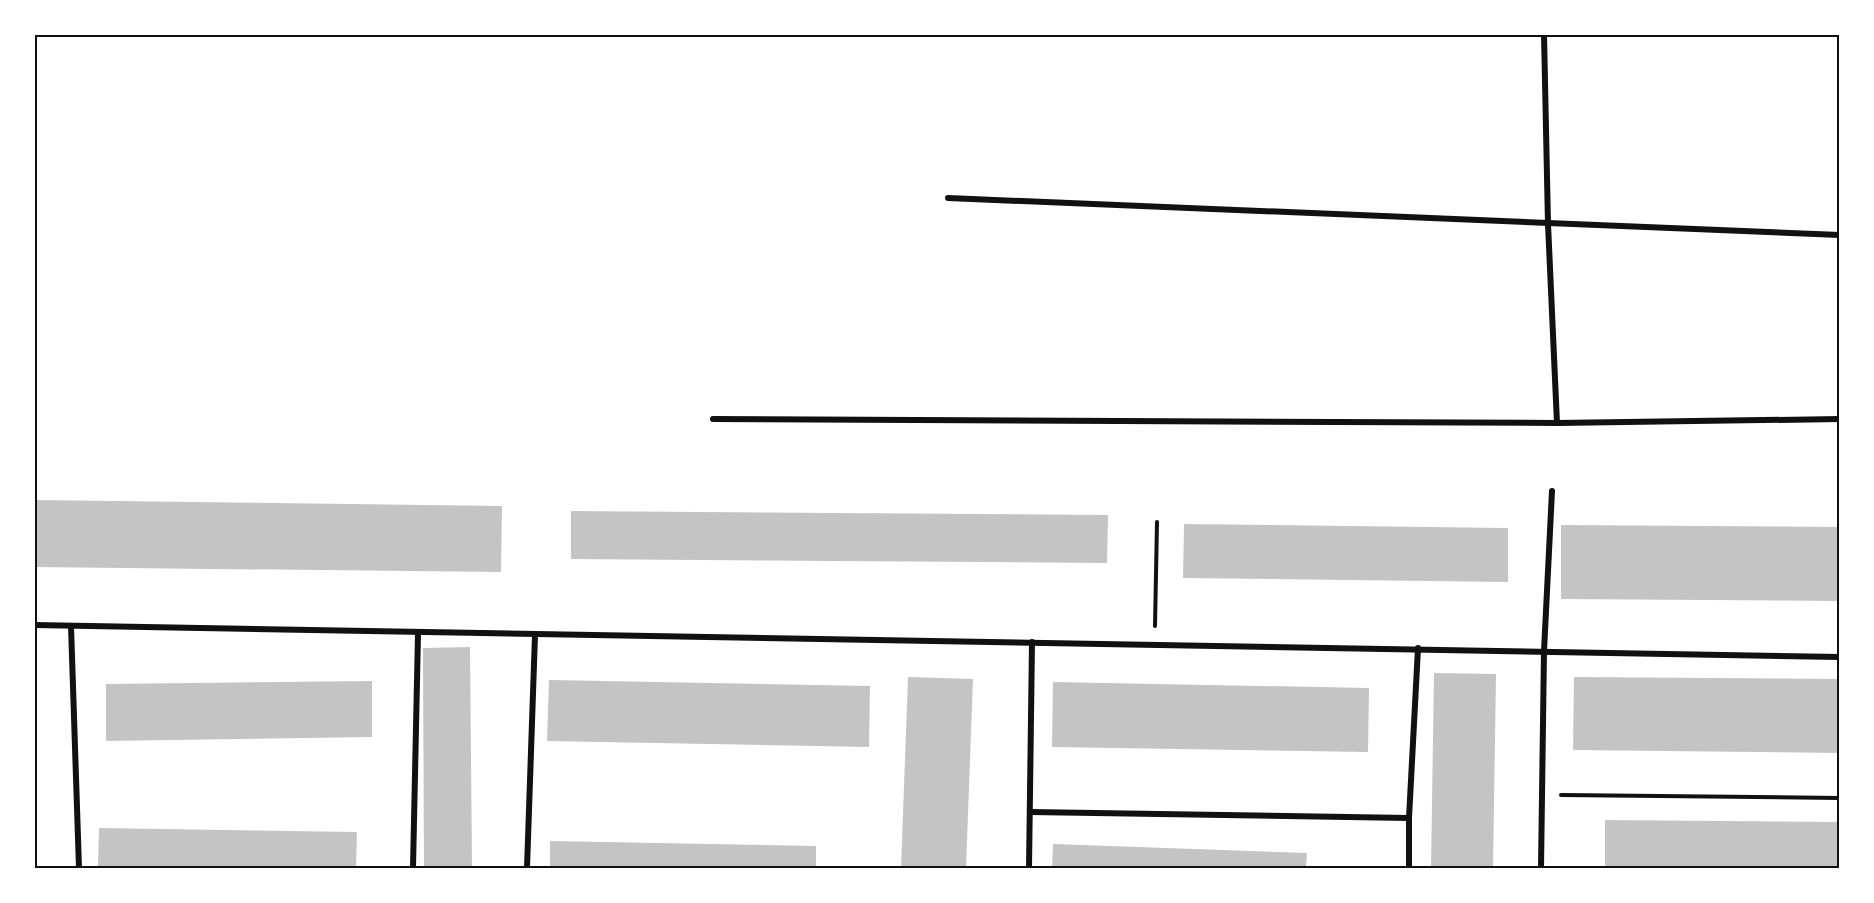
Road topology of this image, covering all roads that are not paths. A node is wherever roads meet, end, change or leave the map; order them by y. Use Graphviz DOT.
graph roads {
  1 [pos="1544,34"];
  2 [pos="948,198"];
  3 [pos="1548,224"];
  4 [pos="1839,235"];
  5 [pos="713,419"];
  6 [pos="1839,419"];
  7 [pos="1557,423"];
  8 [pos="1552,491"];
  9 [pos="34,625"];
  10 [pos="71,626"];
  11 [pos="418,634"];
  12 [pos="535,635"];
  13 [pos="1032,642"];
  14 [pos="1418,648"];
  15 [pos="1545,651"];
  16 [pos="1839,657"];
  17 [pos="1030,812"];
  18 [pos="1409,818"];
  19 [pos="78,868"];
  20 [pos="413,868"];
  21 [pos="527,868"];
  22 [pos="1029,868"];
  23 [pos="1409,868"];
  24 [pos="1541,868"];
  1 -- 3 [label="street"];
  2 -- 3 [label="street"];
  3 -- 4 [label="street"];
  3 -- 7 [label="street"];
  5 -- 7 [label="street"];
  6 -- 7 [label="street"];
  8 -- 15 [label="street"];
  9 -- 10 [label="street"];
  10 -- 11 [label="street"];
  10 -- 19 [label="street"];
  11 -- 12 [label="street"];
  11 -- 20 [label="street"];
  12 -- 13 [label="street"];
  12 -- 21 [label="street"];
  13 -- 14 [label="street"];
  13 -- 17 [label="street"];
  14 -- 15 [label="street"];
  14 -- 18 [label="street"];
  15 -- 16 [label="street"];
  15 -- 24 [label="street"];
  17 -- 18 [label="street"];
  17 -- 22 [label="street"];
  18 -- 23 [label="street"];
}
